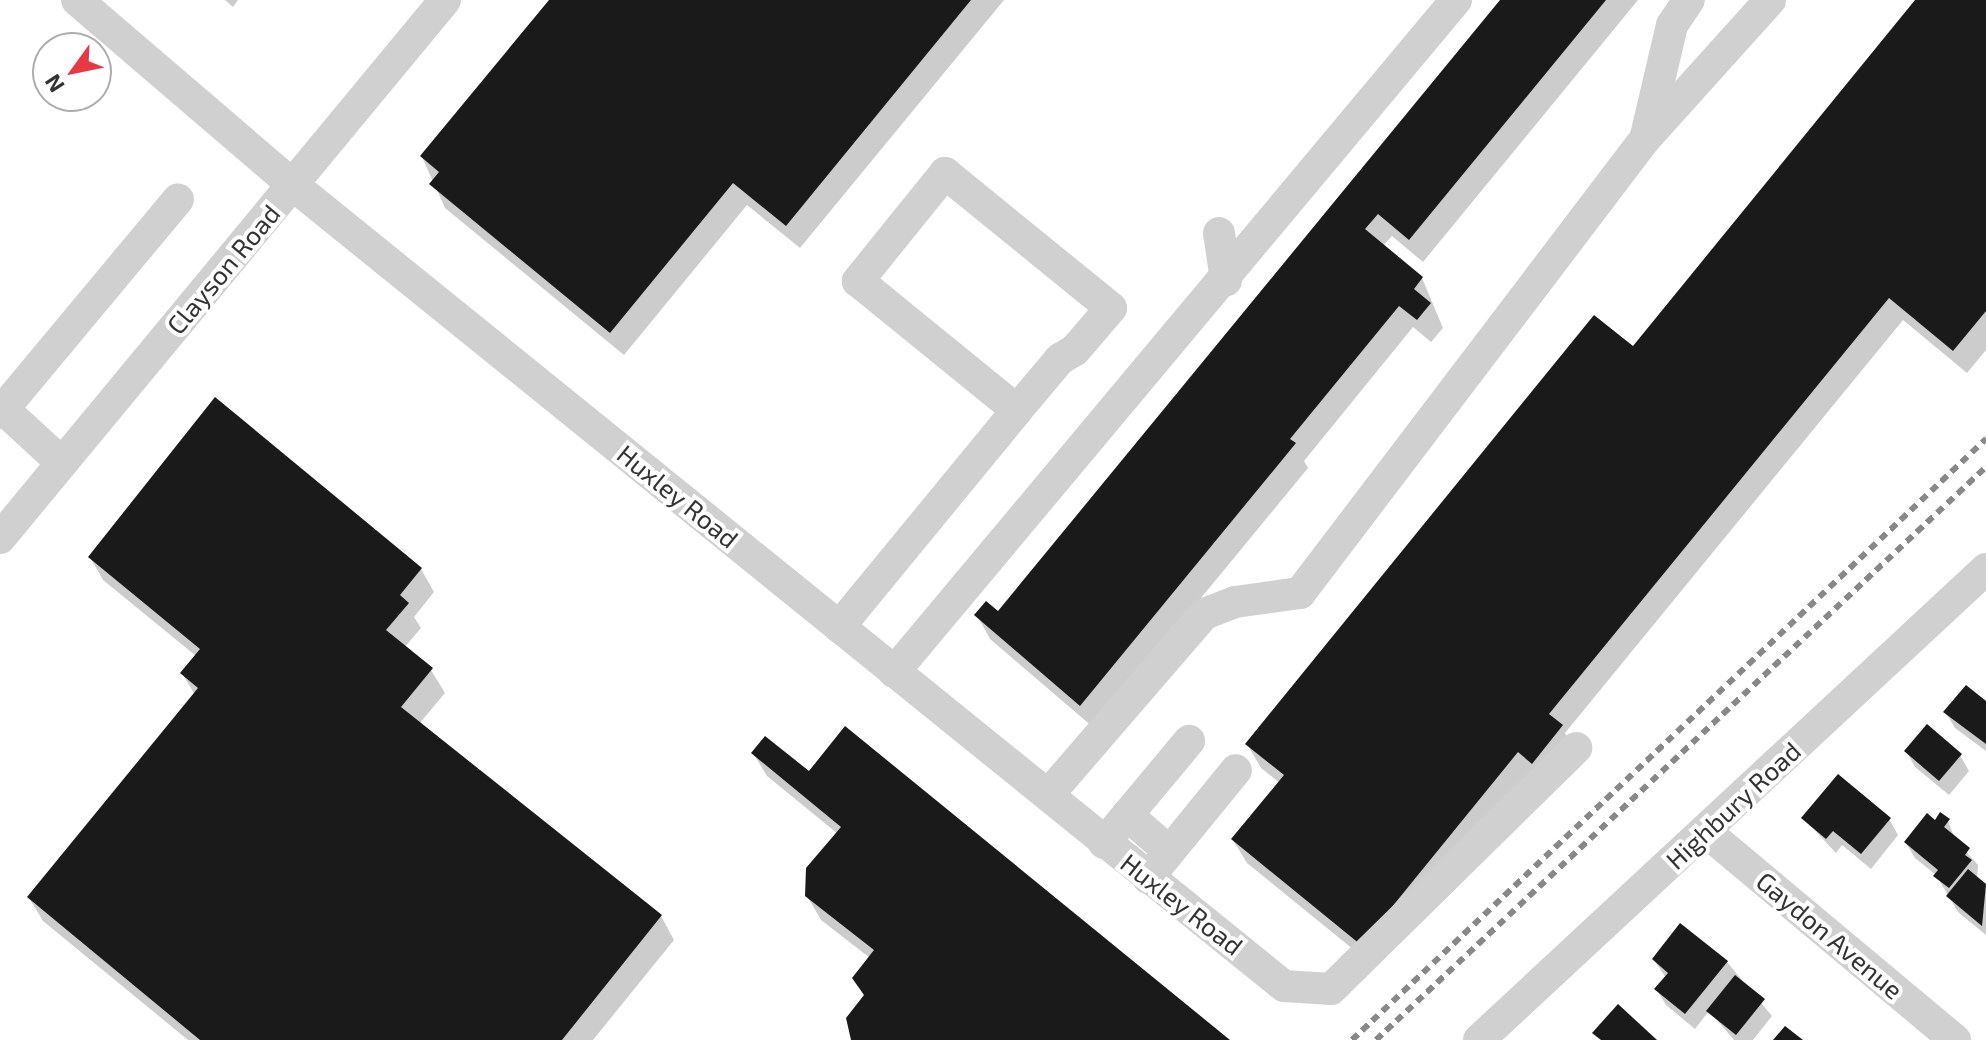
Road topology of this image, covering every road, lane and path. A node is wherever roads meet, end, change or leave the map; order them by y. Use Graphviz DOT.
graph roads {
  1 [pos="77,0"];
  2 [pos="445,0"];
  3 [pos="1456,0"];
  4 [pos="1689,0"];
  5 [pos="1770,0"];
  6 [pos="1645,139"];
  7 [pos="293,185"];
  8 [pos="178,199"];
  9 [pos="1219,233"];
  10 [pos="1226,280"];
  11 [pos="1,409"];
  12 [pos="1017,410"];
  13 [pos="62,463"];
  14 [pos="0,538"];
  15 [pos="1986,569"];
  16 [pos="839,627"];
  17 [pos="894,672"];
  18 [pos="1189,741"];
  19 [pos="1576,748"];
  20 [pos="1236,770"];
  21 [pos="1048,795"];
  22 [pos="1127,815"];
  23 [pos="1705,831"];
  24 [pos="1104,843"];
  25 [pos="1169,851"];
  26 [pos="1148,878"];
  27 [pos="1479,1040"];
  28 [pos="1955,1040"];
  1 -- 7 [label="street, Huxley Road"];
  2 -- 7 [label="street, Clayson Road"];
  3 -- 10 [label="street"];
  4 -- 6 [label="street"];
  5 -- 6 [label="street"];
  6 -- 21 [label="street"];
  7 -- 13 [label="street, Clayson Road"];
  7 -- 16 [label="street, Huxley Road"];
  8 -- 11 [label="street"];
  9 -- 10 [label="street"];
  10 -- 17 [label="street"];
  11 -- 13 [label="street"];
  12 -- 12 [label="street"];
  12 -- 16 [label="street"];
  13 -- 14 [label="street, Clayson Road"];
  15 -- 23 [label="street, Highbury Road"];
  16 -- 17 [label="street, Huxley Road"];
  17 -- 21 [label="street, Huxley Road"];
  18 -- 22 [label="street"];
  19 -- 26 [label="street, Huxley Road"];
  20 -- 25 [label="street"];
  21 -- 24 [label="street, Huxley Road"];
  22 -- 24 [label="street"];
  22 -- 25 [label="street"];
  23 -- 27 [label="street, Highbury Road"];
  23 -- 28 [label="street, Gaydon Avenue"];
  24 -- 26 [label="street, Huxley Road"];
  25 -- 26 [label="street"];
}
